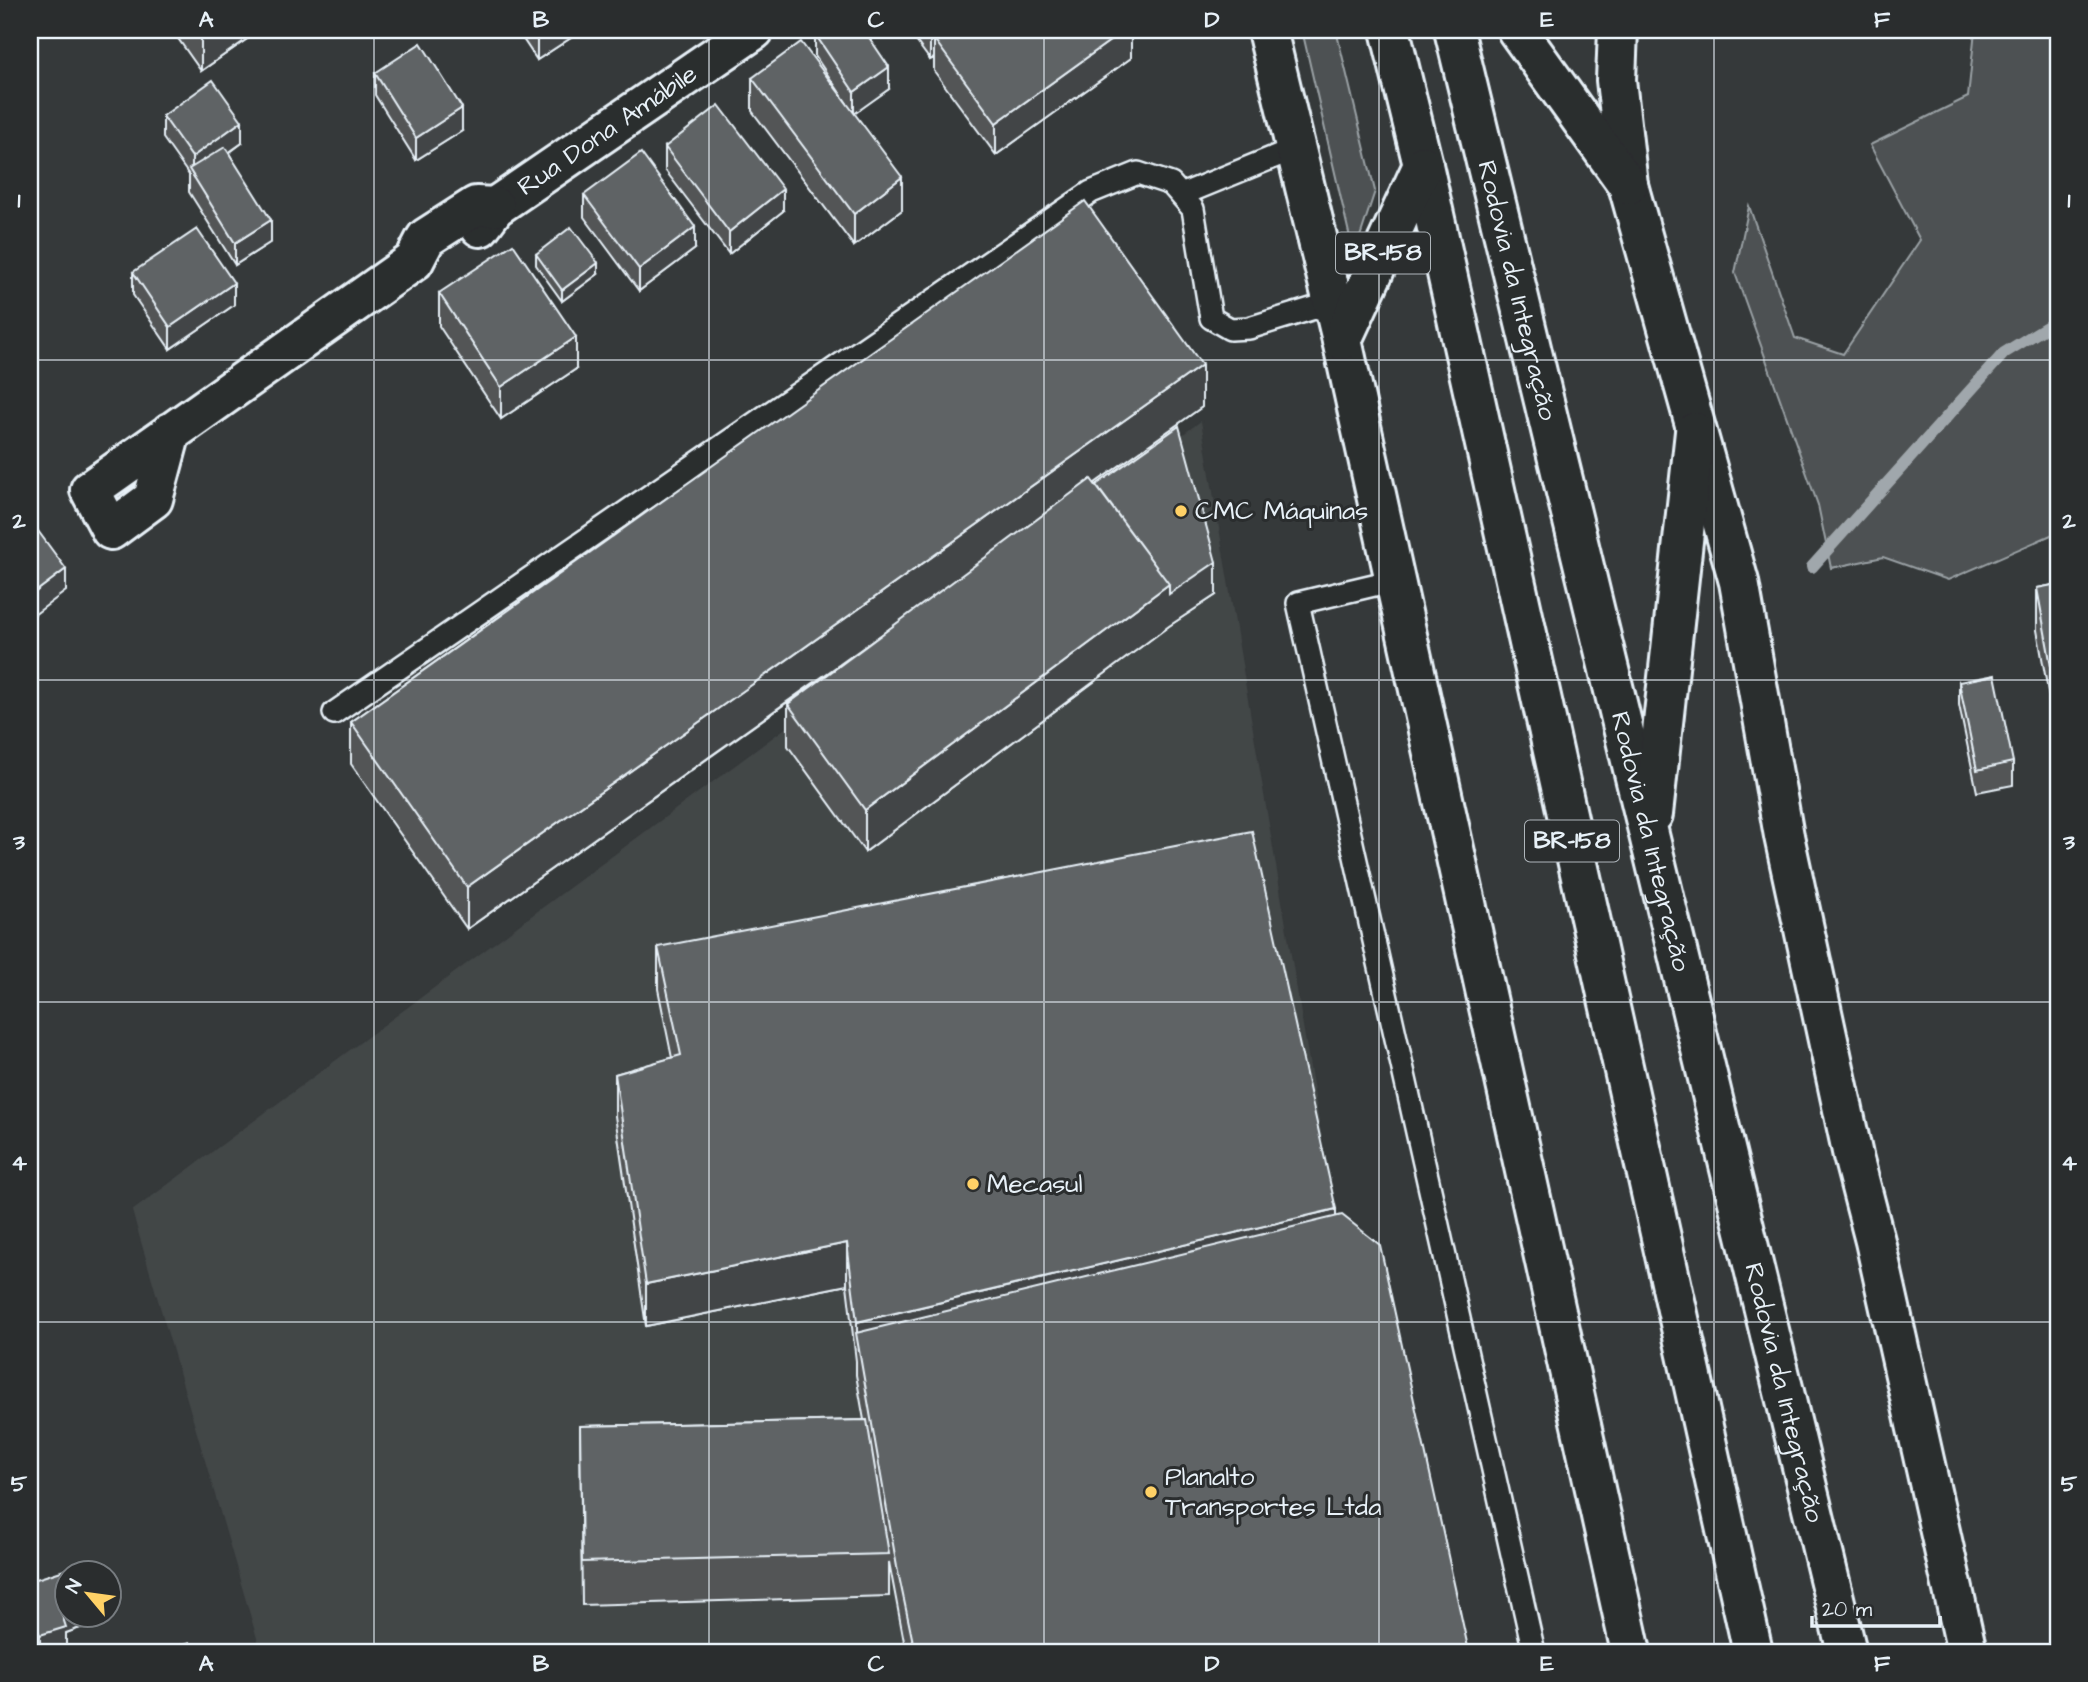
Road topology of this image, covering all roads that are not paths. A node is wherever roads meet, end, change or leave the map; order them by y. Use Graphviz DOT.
graph roads {
  1 [pos="754,30"];
  2 [pos="1267,30"];
  3 [pos="1390,30"];
  4 [pos="1454,30"];
  5 [pos="1517,30"];
  6 [pos="1618,30"];
  7 [pos="1296,148"];
  8 [pos="1423,166"];
  9 [pos="1628,185"];
  10 [pos="1181,195"];
  11 [pos="1334,302"];
  12 [pos="1342,340"];
  13 [pos="171,432"];
  14 [pos="1695,432"];
  15 [pos="1395,580"];
  16 [pos="334,713"];
  17 [pos="1650,840"];
  18 [pos="1534,1652"];
  19 [pos="1632,1652"];
  20 [pos="1753,1652"];
  21 [pos="1847,1652"];
  22 [pos="1967,1652"];
  1 -- 13 [label="main road, Rua Dona Amábile"];
  2 -- 7 [label="main road, BR-158"];
  3 -- 8 [label="main road, BR-158"];
  4 -- 17 [label="main road, Rodovia da Integração / BR-158"];
  5 -- 9 [label="main road, BR-158"];
  6 -- 9 [label="main road, BR-158"];
  7 -- 10 [label="lane"];
  7 -- 11 [label="main road, BR-158"];
  8 -- 12 [label="main road, BR-158"];
  8 -- 20 [label="main road, BR-158"];
  9 -- 14 [label="main road, BR-158"];
  10 -- 11 [label="lane"];
  10 -- 16 [label="lane"];
  11 -- 12 [label="main road, BR-158"];
  12 -- 15 [label="main road, BR-158"];
  14 -- 17 [label="main road, BR-158"];
  14 -- 22 [label="main road, BR-158"];
  15 -- 18 [label="lane"];
  15 -- 19 [label="main road, BR-158"];
  17 -- 21 [label="main road, Rodovia da Integração / BR-158"];
}
